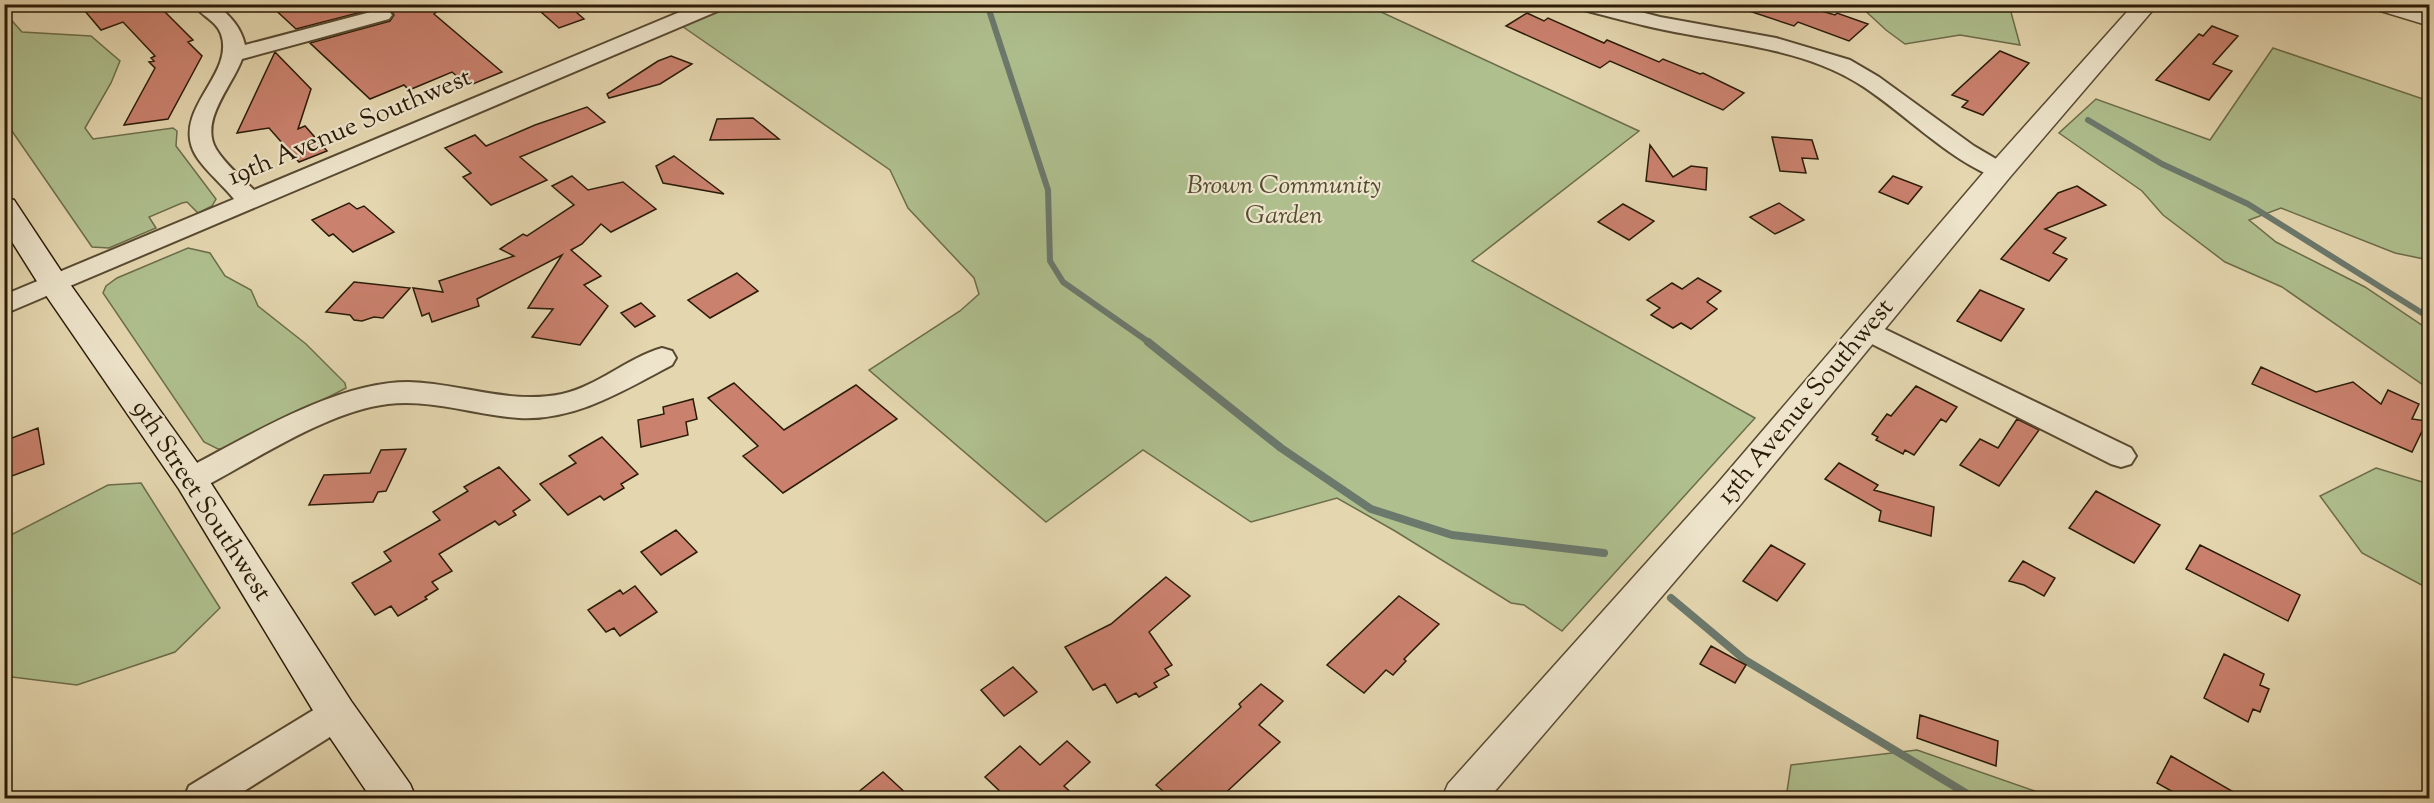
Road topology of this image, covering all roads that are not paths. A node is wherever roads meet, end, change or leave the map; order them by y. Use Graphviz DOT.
graph roads {
  1 [pos="203,4"];
  2 [pos="718,4"];
  3 [pos="1583,4"];
  4 [pos="2148,4"];
  5 [pos="2382,4"];
  6 [pos="382,15"];
  7 [pos="2430,19"];
  8 [pos="234,54"];
  9 [pos="2000,171"];
  10 [pos="250,201"];
  11 [pos="4,206"];
  12 [pos="54,284"];
  13 [pos="4,305"];
  14 [pos="1868,330"];
  15 [pos="662,357"];
  16 [pos="2121,456"];
  17 [pos="191,480"];
  18 [pos="337,714"];
  19 [pos="202,798"];
  20 [pos="396,798"];
  21 [pos="1463,798"];
  1 -- 8 [label="street"];
  2 -- 10 [label="street, 19th Avenue Southwest"];
  3 -- 9 [label="street"];
  4 -- 9 [label="street, 15th Avenue Southwest"];
  5 -- 7 [label="street"];
  6 -- 8 [label="street"];
  8 -- 10 [label="street"];
  9 -- 14 [label="street, 15th Avenue Southwest"];
  10 -- 12 [label="street, 19th Avenue Southwest"];
  11 -- 12 [label="street, 9th Street Southwest"];
  12 -- 13 [label="street, 19th Avenue Southwest"];
  12 -- 17 [label="street, 9th Street Southwest"];
  14 -- 16 [label="street"];
  14 -- 21 [label="street, 15th Avenue Southwest"];
  15 -- 17 [label="street"];
  17 -- 18 [label="street, 9th Street Southwest"];
  18 -- 19 [label="street"];
  18 -- 20 [label="street, 9th Street Southwest"];
}
